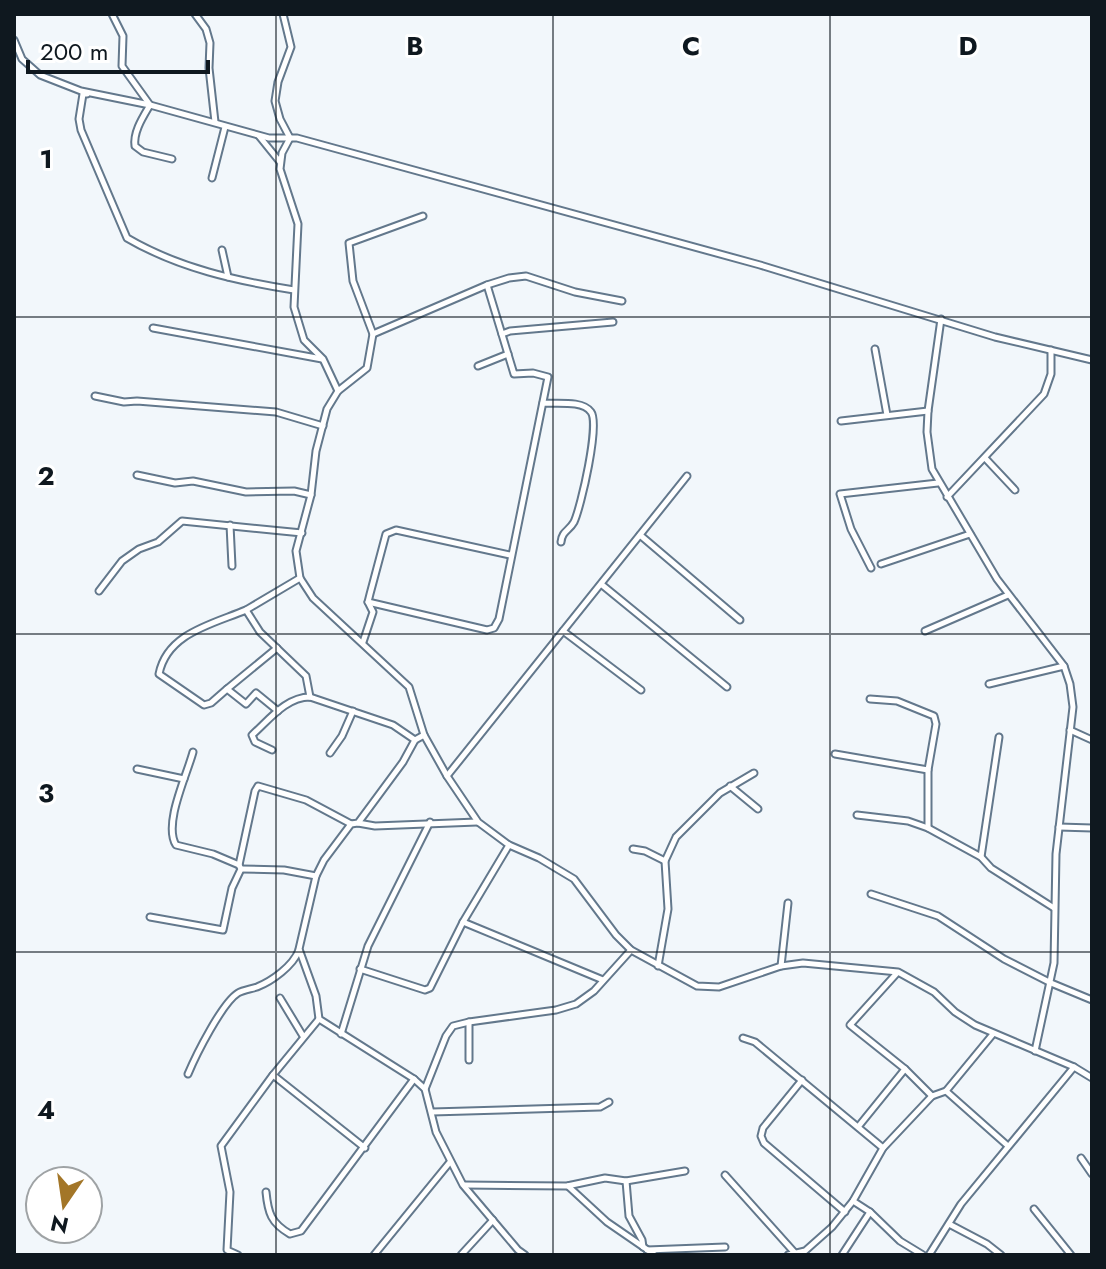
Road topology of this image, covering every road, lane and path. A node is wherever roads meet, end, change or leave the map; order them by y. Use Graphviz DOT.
graph roads {
  1 [pos="112,14"];
  2 [pos="195,14"];
  3 [pos="283,14"];
  4 [pos="14,40"];
  5 [pos="102,95"];
  6 [pos="150,105"];
  7 [pos="215,122"];
  8 [pos="225,127"];
  9 [pos="259,136"];
  10 [pos="290,138"];
  11 [pos="172,159"];
  12 [pos="280,162"];
  13 [pos="212,178"];
  14 [pos="423,216"];
  15 [pos="222,250"];
  16 [pos="228,278"];
  17 [pos="487,285"];
  18 [pos="294,290"];
  19 [pos="622,301"];
  20 [pos="941,319"];
  21 [pos="613,322"];
  22 [pos="153,328"];
  23 [pos="373,334"];
  24 [pos="502,334"];
  25 [pos="875,349"];
  26 [pos="1051,350"];
  27 [pos="508,354"];
  28 [pos="323,359"];
  29 [pos="1092,360"];
  30 [pos="478,366"];
  31 [pos="338,391"];
  32 [pos="95,396"];
  33 [pos="543,403"];
  34 [pos="928,411"];
  35 [pos="887,415"];
  36 [pos="841,421"];
  37 [pos="323,426"];
  38 [pos="985,458"];
  39 [pos="137,475"];
  40 [pos="687,476"];
  41 [pos="938,483"];
  42 [pos="1015,490"];
  43 [pos="311,495"];
  44 [pos="947,497"];
  45 [pos="230,525"];
  46 [pos="302,533"];
  47 [pos="970,534"];
  48 [pos="640,535"];
  49 [pos="561,542"];
  50 [pos="510,555"];
  51 [pos="881,564"];
  52 [pos="232,566"];
  53 [pos="871,568"];
  54 [pos="300,578"];
  55 [pos="601,584"];
  56 [pos="99,591"];
  57 [pos="1008,595"];
  58 [pos="368,602"];
  59 [pos="246,610"];
  60 [pos="740,620"];
  61 [pos="563,631"];
  62 [pos="925,631"];
  63 [pos="363,642"];
  64 [pos="277,648"];
  65 [pos="1064,666"];
  66 [pos="989,684"];
  67 [pos="727,687"];
  68 [pos="227,689"];
  69 [pos="641,690"];
  70 [pos="310,697"];
  71 [pos="870,699"];
  72 [pos="278,711"];
  73 [pos="353,711"];
  74 [pos="1070,730"];
  75 [pos="424,735"];
  76 [pos="999,737"];
  77 [pos="415,740"];
  78 [pos="1092,740"];
  79 [pos="272,750"];
  80 [pos="193,752"];
  81 [pos="330,753"];
  82 [pos="835,754"];
  83 [pos="137,769"];
  84 [pos="928,770"];
  85 [pos="754,773"];
  86 [pos="447,776"];
  87 [pos="184,779"];
  88 [pos="730,786"];
  89 [pos="758,809"];
  90 [pos="857,815"];
  91 [pos="430,822"];
  92 [pos="478,822"];
  93 [pos="355,824"];
  94 [pos="1059,827"];
  95 [pos="928,828"];
  96 [pos="1092,828"];
  97 [pos="509,845"];
  98 [pos="633,849"];
  99 [pos="981,857"];
  100 [pos="665,861"];
  101 [pos="240,867"];
  102 [pos="316,876"];
  103 [pos="871,894"];
  104 [pos="788,903"];
  105 [pos="1055,908"];
  106 [pos="150,917"];
  107 [pos="463,922"];
  108 [pos="299,949"];
  109 [pos="631,950"];
  110 [pos="658,966"];
  111 [pos="781,966"];
  112 [pos="360,969"];
  113 [pos="898,972"];
  114 [pos="603,980"];
  115 [pos="1051,983"];
  116 [pos="280,998"];
  117 [pos="1092,1000"];
  118 [pos="319,1019"];
  119 [pos="469,1022"];
  120 [pos="341,1034"];
  121 [pos="993,1034"];
  122 [pos="303,1036"];
  123 [pos="743,1038"];
  124 [pos="1035,1051"];
  125 [pos="469,1060"];
  126 [pos="1074,1067"];
  127 [pos="905,1069"];
  128 [pos="188,1074"];
  129 [pos="273,1075"];
  130 [pos="1092,1078"];
  131 [pos="414,1079"];
  132 [pos="802,1080"];
  133 [pos="425,1089"];
  134 [pos="946,1091"];
  135 [pos="932,1096"];
  136 [pos="609,1102"];
  137 [pos="431,1112"];
  138 [pos="858,1127"];
  139 [pos="1008,1146"];
  140 [pos="365,1148"];
  141 [pos="883,1148"];
  142 [pos="1081,1158"];
  143 [pos="450,1162"];
  144 [pos="685,1171"];
  145 [pos="1092,1174"];
  146 [pos="725,1175"];
  147 [pos="626,1181"];
  148 [pos="463,1185"];
  149 [pos="567,1186"];
  150 [pos="266,1192"];
  151 [pos="853,1201"];
  152 [pos="1034,1209"];
  153 [pos="845,1212"];
  154 [pos="870,1212"];
  155 [pos="493,1220"];
  156 [pos="949,1224"];
  157 [pos="725,1247"];
  158 [pos="645,1248"];
  159 [pos="226,1252"];
  160 [pos="791,1253"];
  161 [pos="238,1255"];
  162 [pos="374,1255"];
  163 [pos="461,1255"];
  164 [pos="525,1255"];
  165 [pos="655,1255"];
  166 [pos="842,1255"];
  167 [pos="923,1255"];
  168 [pos="929,1255"];
  169 [pos="1001,1255"];
  170 [pos="1071,1255"];
  1 -- 6 [label="street"];
  2 -- 7 [label="street"];
  3 -- 10 [label="street"];
  4 -- 5 [label="street"];
  5 -- 6 [label="street"];
  5 -- 16 [label="street"];
  6 -- 7 [label="street"];
  6 -- 11 [label="street"];
  7 -- 8 [label="street"];
  8 -- 9 [label="street"];
  8 -- 13 [label="street"];
  9 -- 10 [label="street"];
  9 -- 12 [label="street"];
  10 -- 12 [label="street"];
  10 -- 20 [label="street"];
  12 -- 18 [label="street"];
  14 -- 23 [label="street"];
  15 -- 16 [label="street"];
  16 -- 18 [label="street"];
  17 -- 19 [label="street"];
  17 -- 23 [label="street"];
  17 -- 24 [label="street"];
  18 -- 28 [label="street"];
  20 -- 26 [label="street"];
  20 -- 34 [label="street"];
  21 -- 24 [label="street"];
  22 -- 28 [label="street"];
  23 -- 31 [label="street"];
  24 -- 27 [label="street"];
  25 -- 35 [label="street"];
  26 -- 29 [label="street"];
  26 -- 38 [label="street"];
  27 -- 30 [label="street"];
  27 -- 33 [label="street"];
  28 -- 31 [label="street"];
  31 -- 37 [label="street"];
  32 -- 37 [label="street"];
  33 -- 49 [label="street"];
  33 -- 50 [label="street"];
  34 -- 35 [label="street"];
  34 -- 41 [label="street"];
  35 -- 36 [label="street"];
  37 -- 43 [label="street"];
  38 -- 42 [label="street"];
  38 -- 44 [label="street"];
  39 -- 43 [label="street"];
  40 -- 48 [label="street"];
  41 -- 44 [label="street"];
  41 -- 53 [label="street"];
  43 -- 46 [label="street"];
  44 -- 47 [label="street"];
  45 -- 46 [label="street"];
  45 -- 52 [label="street"];
  45 -- 56 [label="street"];
  46 -- 54 [label="street"];
  47 -- 51 [label="street"];
  47 -- 57 [label="street"];
  48 -- 55 [label="street"];
  48 -- 60 [label="street"];
  50 -- 58 [label="street"];
  50 -- 58 [label="street"];
  54 -- 59 [label="street"];
  54 -- 63 [label="street"];
  55 -- 61 [label="street"];
  55 -- 67 [label="street"];
  57 -- 62 [label="street"];
  57 -- 65 [label="street"];
  58 -- 63 [label="street"];
  59 -- 64 [label="street"];
  59 -- 68 [label="street"];
  61 -- 69 [label="street"];
  61 -- 86 [label="street"];
  63 -- 75 [label="street"];
  64 -- 68 [label="street"];
  64 -- 70 [label="street"];
  65 -- 66 [label="street"];
  65 -- 74 [label="street"];
  68 -- 72 [label="street"];
  70 -- 72 [label="street"];
  70 -- 73 [label="street"];
  71 -- 84 [label="street"];
  72 -- 79 [label="street"];
  73 -- 77 [label="street"];
  73 -- 81 [label="street"];
  74 -- 78 [label="street"];
  74 -- 94 [label="street"];
  75 -- 77 [label="street"];
  75 -- 86 [label="street"];
  76 -- 99 [label="street"];
  77 -- 93 [label="street"];
  80 -- 87 [label="street"];
  82 -- 84 [label="street"];
  83 -- 87 [label="street"];
  84 -- 95 [label="street"];
  85 -- 88 [label="street"];
  86 -- 92 [label="street"];
  87 -- 101 [label="street"];
  88 -- 89 [label="street"];
  88 -- 100 [label="street"];
  90 -- 95 [label="street"];
  91 -- 92 [label="street"];
  91 -- 93 [label="street"];
  91 -- 112 [label="street"];
  92 -- 97 [label="street"];
  93 -- 101 [label="street"];
  93 -- 102 [label="street"];
  94 -- 96 [label="street"];
  94 -- 105 [label="street"];
  95 -- 99 [label="street"];
  97 -- 107 [label="street"];
  97 -- 109 [label="street"];
  98 -- 100 [label="street"];
  99 -- 105 [label="street"];
  100 -- 110 [label="street"];
  101 -- 102 [label="street"];
  101 -- 106 [label="street"];
  102 -- 108 [label="street"];
  103 -- 115 [label="street"];
  104 -- 111 [label="street"];
  105 -- 115 [label="street"];
  107 -- 112 [label="street"];
  107 -- 114 [label="street"];
  108 -- 118 [label="street"];
  108 -- 128 [label="street"];
  109 -- 110 [label="street"];
  109 -- 114 [label="street"];
  110 -- 111 [label="street"];
  111 -- 113 [label="street"];
  112 -- 120 [label="street"];
  113 -- 121 [label="street"];
  113 -- 127 [label="street"];
  114 -- 119 [label="street"];
  115 -- 117 [label="street"];
  115 -- 124 [label="street"];
  116 -- 122 [label="street"];
  118 -- 120 [label="street"];
  118 -- 122 [label="street"];
  119 -- 125 [label="street"];
  119 -- 133 [label="street"];
  120 -- 131 [label="street"];
  121 -- 124 [label="street"];
  121 -- 134 [label="street"];
  122 -- 129 [label="street"];
  123 -- 132 [label="street"];
  124 -- 126 [label="street"];
  126 -- 130 [label="street"];
  126 -- 139 [label="street"];
  127 -- 135 [label="street"];
  127 -- 138 [label="street"];
  129 -- 140 [label="street"];
  129 -- 159 [label="street"];
  131 -- 133 [label="street"];
  131 -- 140 [label="street"];
  132 -- 138 [label="street"];
  132 -- 153 [label="street"];
  133 -- 137 [label="street"];
  134 -- 135 [label="street"];
  134 -- 139 [label="street"];
  135 -- 141 [label="street"];
  136 -- 137 [label="street"];
  137 -- 143 [label="street"];
  138 -- 141 [label="street"];
  139 -- 156 [label="street"];
  140 -- 150 [label="street"];
  141 -- 151 [label="street"];
  142 -- 145 [label="street"];
  143 -- 148 [label="street"];
  143 -- 162 [label="street"];
  144 -- 147 [label="street"];
  146 -- 160 [label="street"];
  147 -- 149 [label="street"];
  147 -- 158 [label="street"];
  148 -- 149 [label="street"];
  148 -- 155 [label="street"];
  149 -- 158 [label="street"];
  151 -- 153 [label="street"];
  151 -- 154 [label="street"];
  152 -- 170 [label="street"];
  153 -- 160 [label="street"];
  154 -- 166 [label="street"];
  154 -- 167 [label="street"];
  155 -- 163 [label="street"];
  155 -- 164 [label="street"];
  156 -- 168 [label="street"];
  156 -- 169 [label="street"];
  157 -- 158 [label="street"];
  158 -- 165 [label="street"];
  159 -- 161 [label="street"];
}
